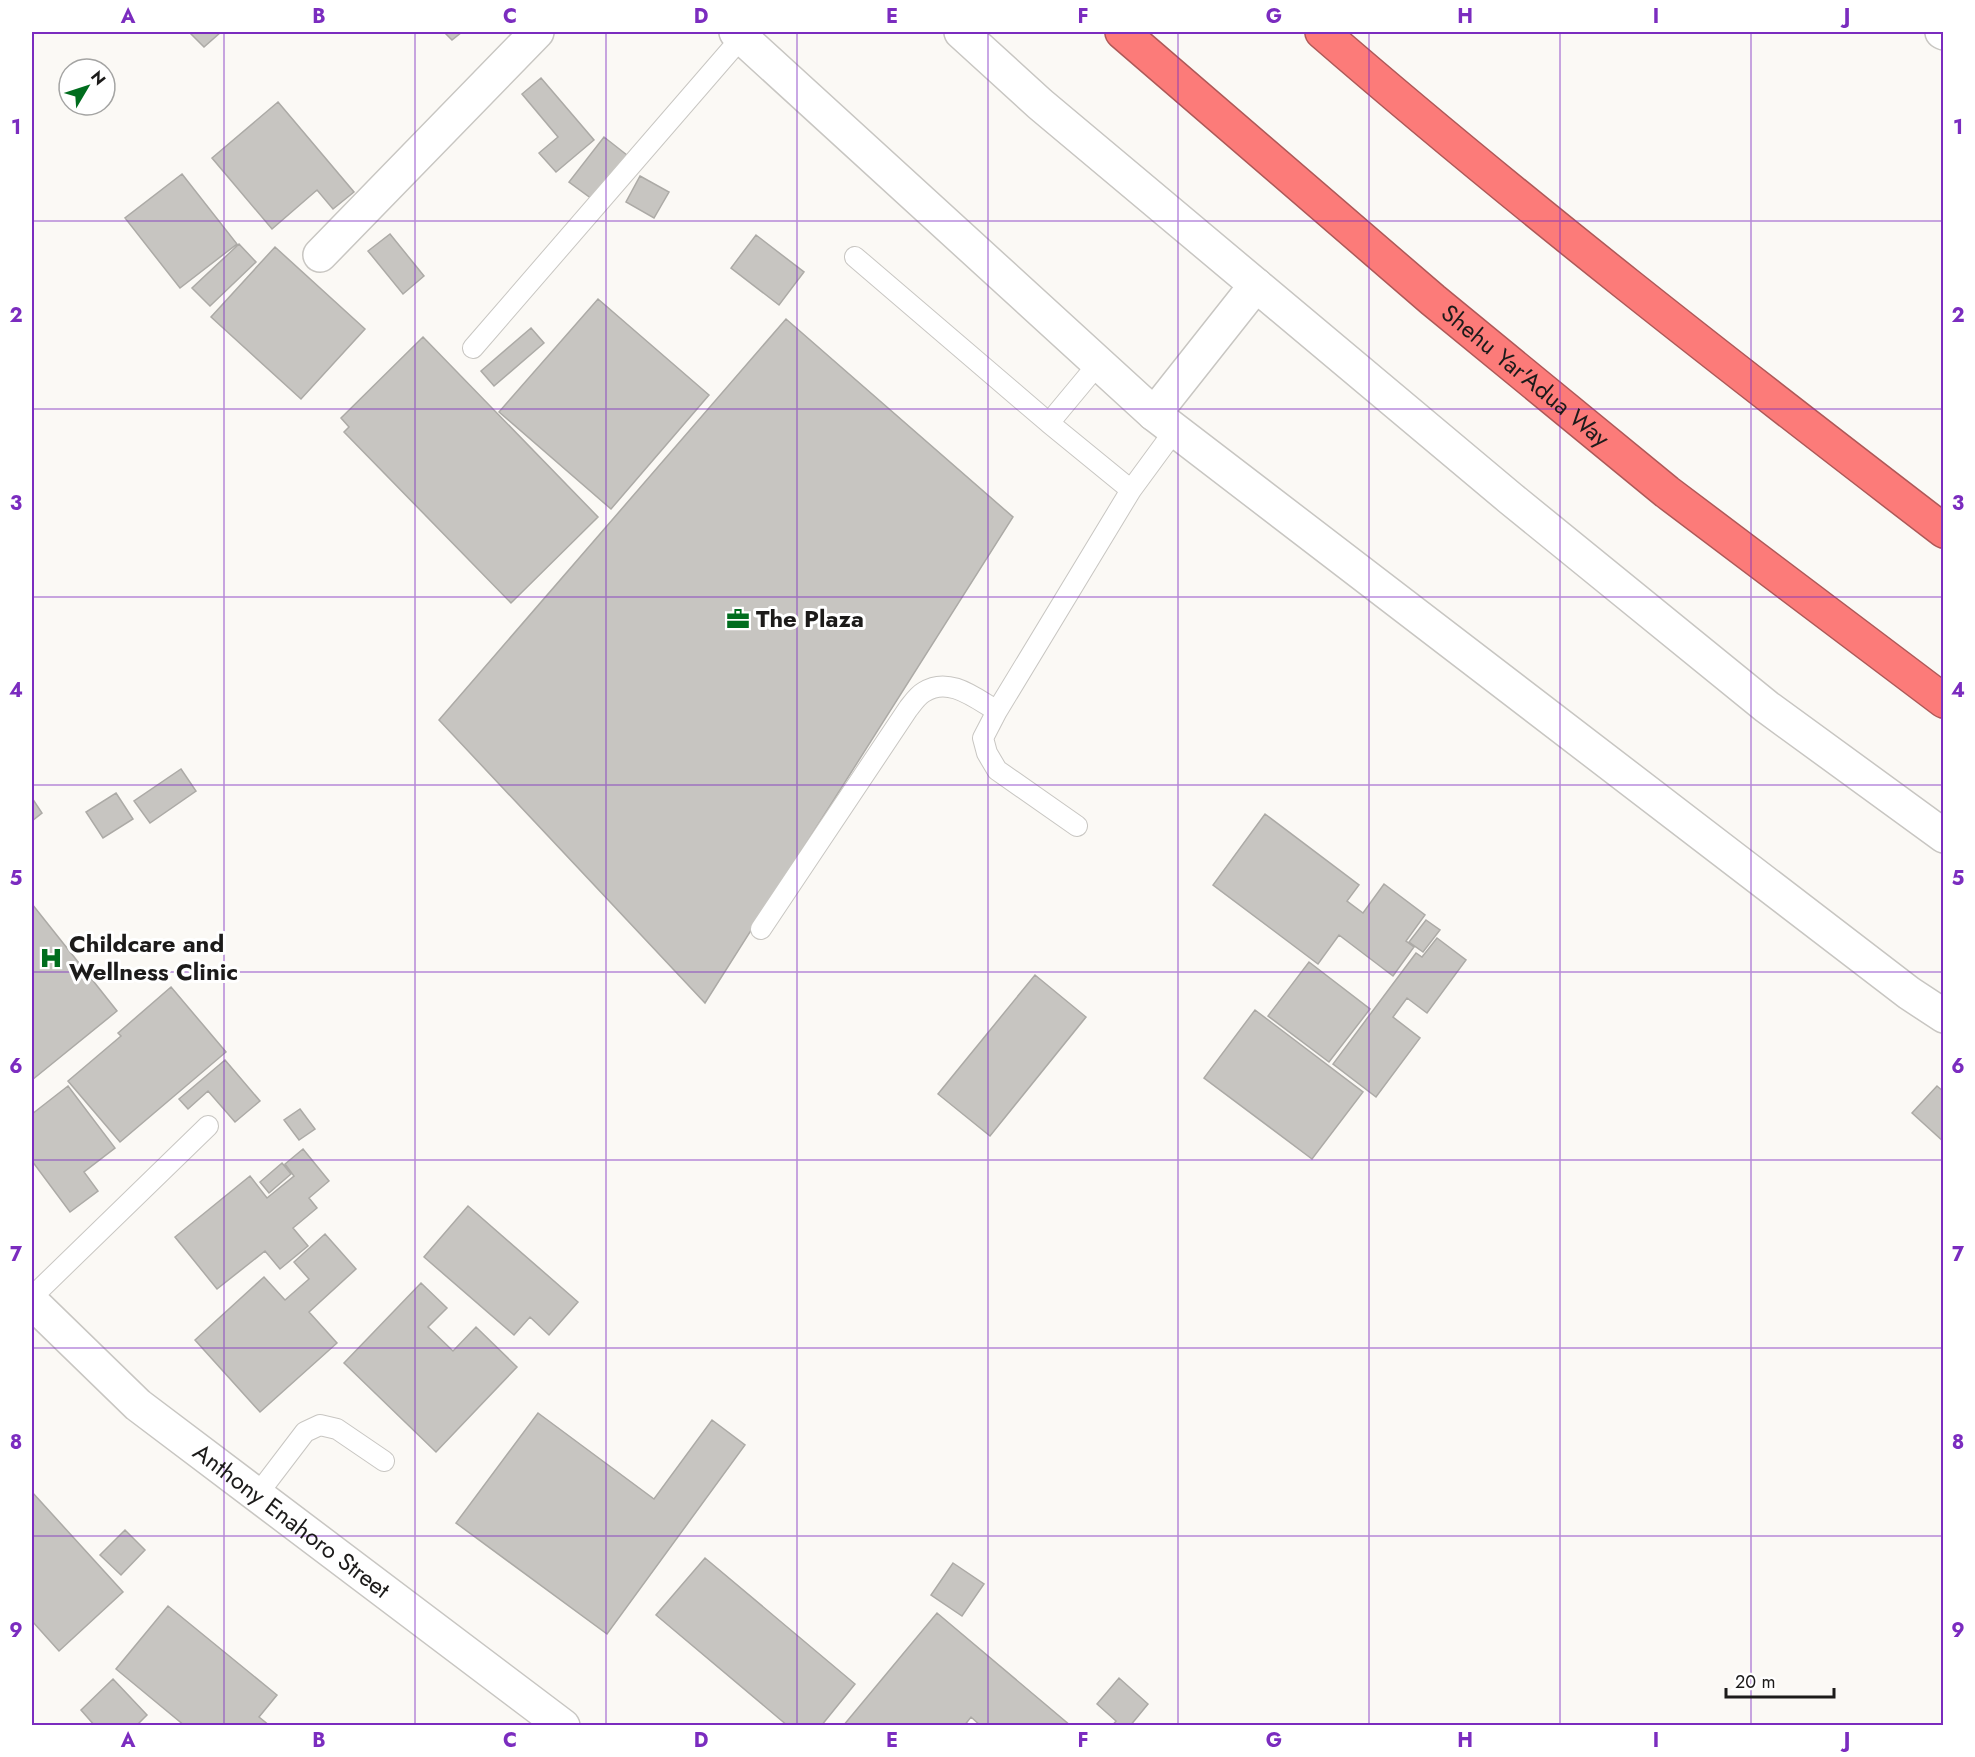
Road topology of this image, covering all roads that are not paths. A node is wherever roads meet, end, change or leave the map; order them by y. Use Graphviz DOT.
graph roads {
  1 [pos="537,32"];
  2 [pos="961,32"];
  3 [pos="1122,32"];
  4 [pos="1322,32"];
  5 [pos="739,34"];
  6 [pos="320,255"];
  7 [pos="855,257"];
  8 [pos="1256,285"];
  9 [pos="473,348"];
  10 [pos="1098,364"];
  11 [pos="1164,422"];
  12 [pos="1049,423"];
  13 [pos="1131,489"];
  14 [pos="1944,531"];
  15 [pos="1944,701"];
  16 [pos="997,711"];
  17 [pos="1077,826"];
  18 [pos="1944,836"];
  19 [pos="761,929"];
  20 [pos="1944,1016"];
  21 [pos="208,1126"];
  22 [pos="32,1297"];
  23 [pos="32,1302"];
  24 [pos="384,1461"];
  25 [pos="257,1495"];
  26 [pos="563,1725"];
  1 -- 6 [label="street"];
  2 -- 8 [label="street"];
  3 -- 15 [label="highway, Shehu Yar'Adua Way"];
  4 -- 14 [label="highway"];
  5 -- 9 [label="lane"];
  5 -- 10 [label="street"];
  7 -- 12 [label="lane"];
  8 -- 11 [label="street"];
  8 -- 18 [label="street"];
  10 -- 11 [label="street"];
  10 -- 12 [label="lane"];
  11 -- 13 [label="lane"];
  11 -- 20 [label="street"];
  12 -- 13 [label="lane"];
  13 -- 16 [label="lane"];
  16 -- 17 [label="lane"];
  16 -- 19 [label="lane"];
  21 -- 22 [label="lane"];
  23 -- 25 [label="street, Anthony Enahoro Street"];
  24 -- 25 [label="lane"];
  25 -- 26 [label="street, Anthony Enahoro Street"];
}
